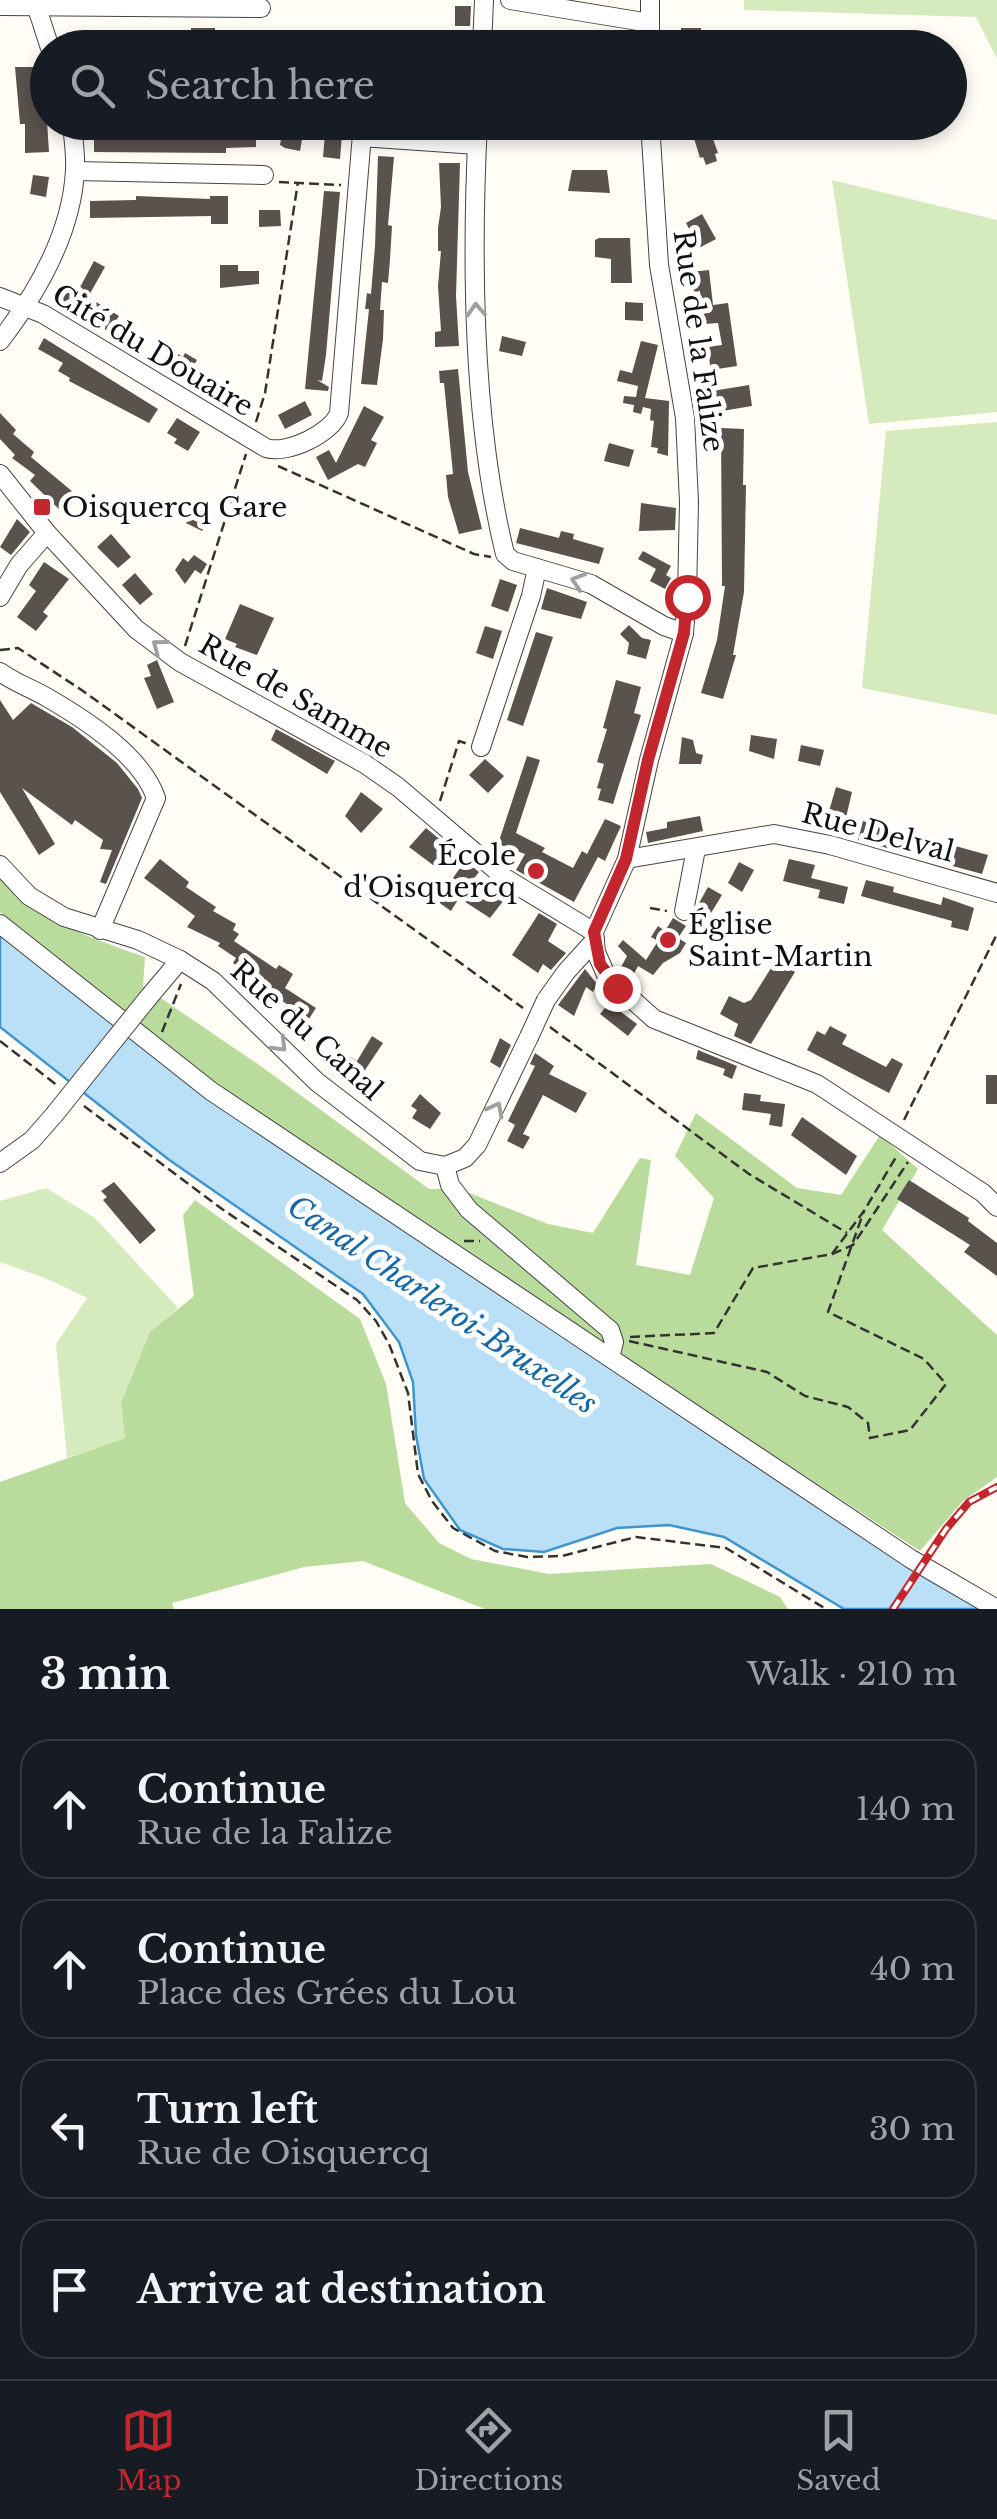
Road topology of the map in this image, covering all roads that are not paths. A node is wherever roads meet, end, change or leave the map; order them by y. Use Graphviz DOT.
graph roads {
  1 [pos="484,0"];
  2 [pos="510,0"];
  3 [pos="650,0"];
  4 [pos="0,6"];
  5 [pos="36,6"];
  6 [pos="260,8"];
  7 [pos="650,23"];
  8 [pos="44,30"];
  9 [pos="483,30"];
  10 [pos="650,30"];
  11 [pos="73,140"];
  12 [pos="361,140"];
  13 [pos="439,140"];
  14 [pos="477,140"];
  15 [pos="651,140"];
  16 [pos="477,145"];
  17 [pos="75,170"];
  18 [pos="264,175"];
  19 [pos="0,297"];
  20 [pos="26,306"];
  21 [pos="0,341"];
  22 [pos="0,474"];
  23 [pos="48,534"];
  24 [pos="536,568"];
  25 [pos="0,596"];
  26 [pos="684,633"];
  27 [pos="0,672"];
  28 [pos="481,747"];
  29 [pos="696,848"];
  30 [pos="626,859"];
  31 [pos="0,865"];
  32 [pos="997,893"];
  33 [pos="684,911"];
  34 [pos="0,924"];
  35 [pos="100,930"];
  36 [pos="595,936"];
  37 [pos="174,967"];
  38 [pos="0,1164"];
  39 [pos="445,1166"];
  40 [pos="997,1207"];
  41 [pos="610,1357"];
  42 [pos="997,1609"];
  1 -- 9 [label="street"];
  2 -- 7 [label="street"];
  3 -- 7 [label="street"];
  4 -- 5 [label="street"];
  5 -- 6 [label="street"];
  5 -- 8 [label="street"];
  7 -- 10 [label="street"];
  11 -- 17 [label="street"];
  12 -- 20 [label="street, Cité du Douaire"];
  13 -- 16 [label="street"];
  14 -- 16 [label="street"];
  15 -- 26 [label="street, Rue de la Falize"];
  24 -- 16 [label="street, one-way"];
  17 -- 18 [label="street"];
  17 -- 20 [label="street"];
  19 -- 20 [label="street, Cité du Douaire"];
  20 -- 21 [label="street, Cité du Douaire"];
  22 -- 23 [label="street, Rue de Samme"];
  23 -- 25 [label="street"];
  36 -- 23 [label="street, Rue de Samme, one-way"];
  26 -- 24 [label="street, one-way"];
  24 -- 28 [label="street"];
  26 -- 30 [label="street, Rue de la Falize"];
  27 -- 35 [label="street"];
  29 -- 30 [label="street, Rue Delval"];
  29 -- 32 [label="street, Rue Delval"];
  29 -- 33 [label="street"];
  30 -- 36 [label="street, Rue de la Falize"];
  31 -- 35 [label="street, Rue du Canal"];
  34 -- 41 [label="street"];
  35 -- 37 [label="street, Rue du Canal"];
  39 -- 36 [label="street, one-way, bridge"];
  36 -- 40 [label="street"];
  37 -- 38 [label="street, bridge"];
  37 -- 39 [label="street, Rue du Canal, one-way"];
  39 -- 41 [label="street"];
  41 -- 42 [label="street"];
}
